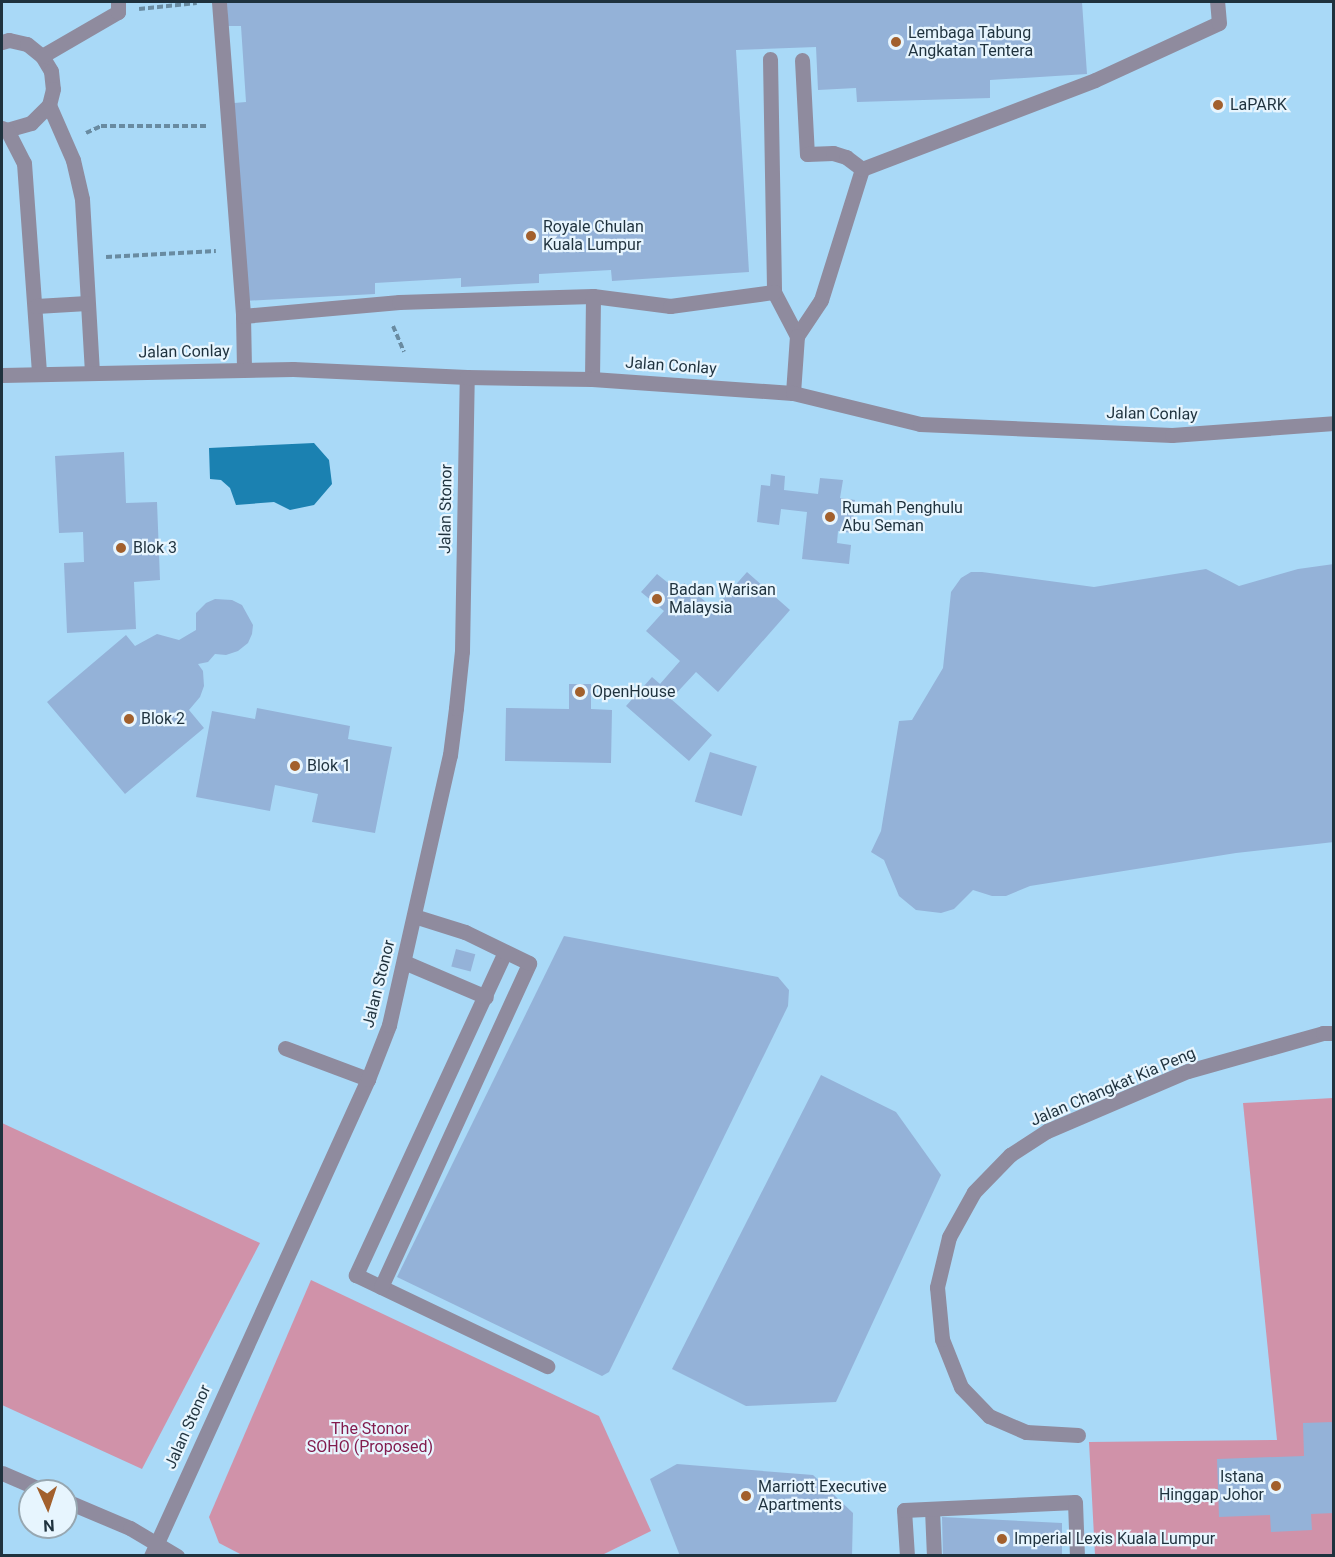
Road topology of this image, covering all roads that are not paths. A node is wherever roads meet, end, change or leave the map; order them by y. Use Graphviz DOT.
graph roads {
  1 [pos="219,2"];
  2 [pos="1217,2"];
  3 [pos="118,7"];
  4 [pos="2,42"];
  5 [pos="42,56"];
  6 [pos="770,59"];
  7 [pos="802,60"];
  8 [pos="49,105"];
  9 [pos="4,129"];
  10 [pos="862,169"];
  11 [pos="774,292"];
  12 [pos="593,296"];
  13 [pos="87,303"];
  14 [pos="36,306"];
  15 [pos="243,316"];
  16 [pos="797,336"];
  17 [pos="244,369"];
  18 [pos="92,372"];
  19 [pos="39,373"];
  20 [pos="2,375"];
  21 [pos="467,377"];
  22 [pos="592,379"];
  23 [pos="793,393"];
  24 [pos="1334,423"];
  25 [pos="414,916"];
  26 [pos="505,952"];
  27 [pos="404,962"];
  28 [pos="486,997"];
  29 [pos="1334,1033"];
  30 [pos="285,1048"];
  31 [pos="368,1079"];
  32 [pos="381,1287"];
  33 [pos="547,1366"];
  34 [pos="1078,1435"];
  35 [pos="2,1473"];
  36 [pos="18,1480"];
  37 [pos="78,1506"];
  38 [pos="932,1509"];
  39 [pos="154,1550"];
  40 [pos="177,1556"];
  41 [pos="907,1556"];
  42 [pos="934,1556"];
  43 [pos="1077,1556"];
  1 -- 15 [label="street"];
  2 -- 10 [label="street"];
  3 -- 5 [label="street"];
  4 -- 5 [label="street"];
  5 -- 8 [label="street"];
  6 -- 11 [label="street"];
  7 -- 10 [label="street"];
  8 -- 9 [label="street"];
  8 -- 13 [label="street"];
  9 -- 14 [label="street"];
  10 -- 16 [label="street"];
  11 -- 12 [label="street"];
  11 -- 16 [label="street"];
  12 -- 15 [label="street"];
  12 -- 22 [label="street"];
  13 -- 14 [label="street"];
  13 -- 18 [label="street"];
  14 -- 19 [label="street"];
  15 -- 17 [label="street"];
  16 -- 23 [label="street"];
  17 -- 18 [label="street, Jalan Conlay"];
  17 -- 21 [label="street, Jalan Conlay"];
  18 -- 19 [label="street, Jalan Conlay"];
  19 -- 20 [label="street, Jalan Conlay"];
  21 -- 22 [label="street, Jalan Conlay"];
  21 -- 25 [label="street, Jalan Stonor"];
  22 -- 23 [label="street, Jalan Conlay"];
  23 -- 24 [label="street, Jalan Conlay"];
  25 -- 26 [label="street"];
  25 -- 27 [label="street, Jalan Stonor"];
  26 -- 28 [label="street"];
  26 -- 32 [label="street"];
  27 -- 28 [label="street"];
  27 -- 31 [label="street, Jalan Stonor"];
  28 -- 32 [label="street"];
  29 -- 34 [label="street, Jalan Changkat Kia Peng"];
  30 -- 31 [label="street"];
  31 -- 39 [label="street, Jalan Stonor"];
  32 -- 33 [label="street"];
  35 -- 36 [label="street"];
  37 -- 39 [label="street"];
  38 -- 41 [label="street"];
  38 -- 42 [label="street"];
  38 -- 43 [label="street"];
  39 -- 40 [label="street"];
}
